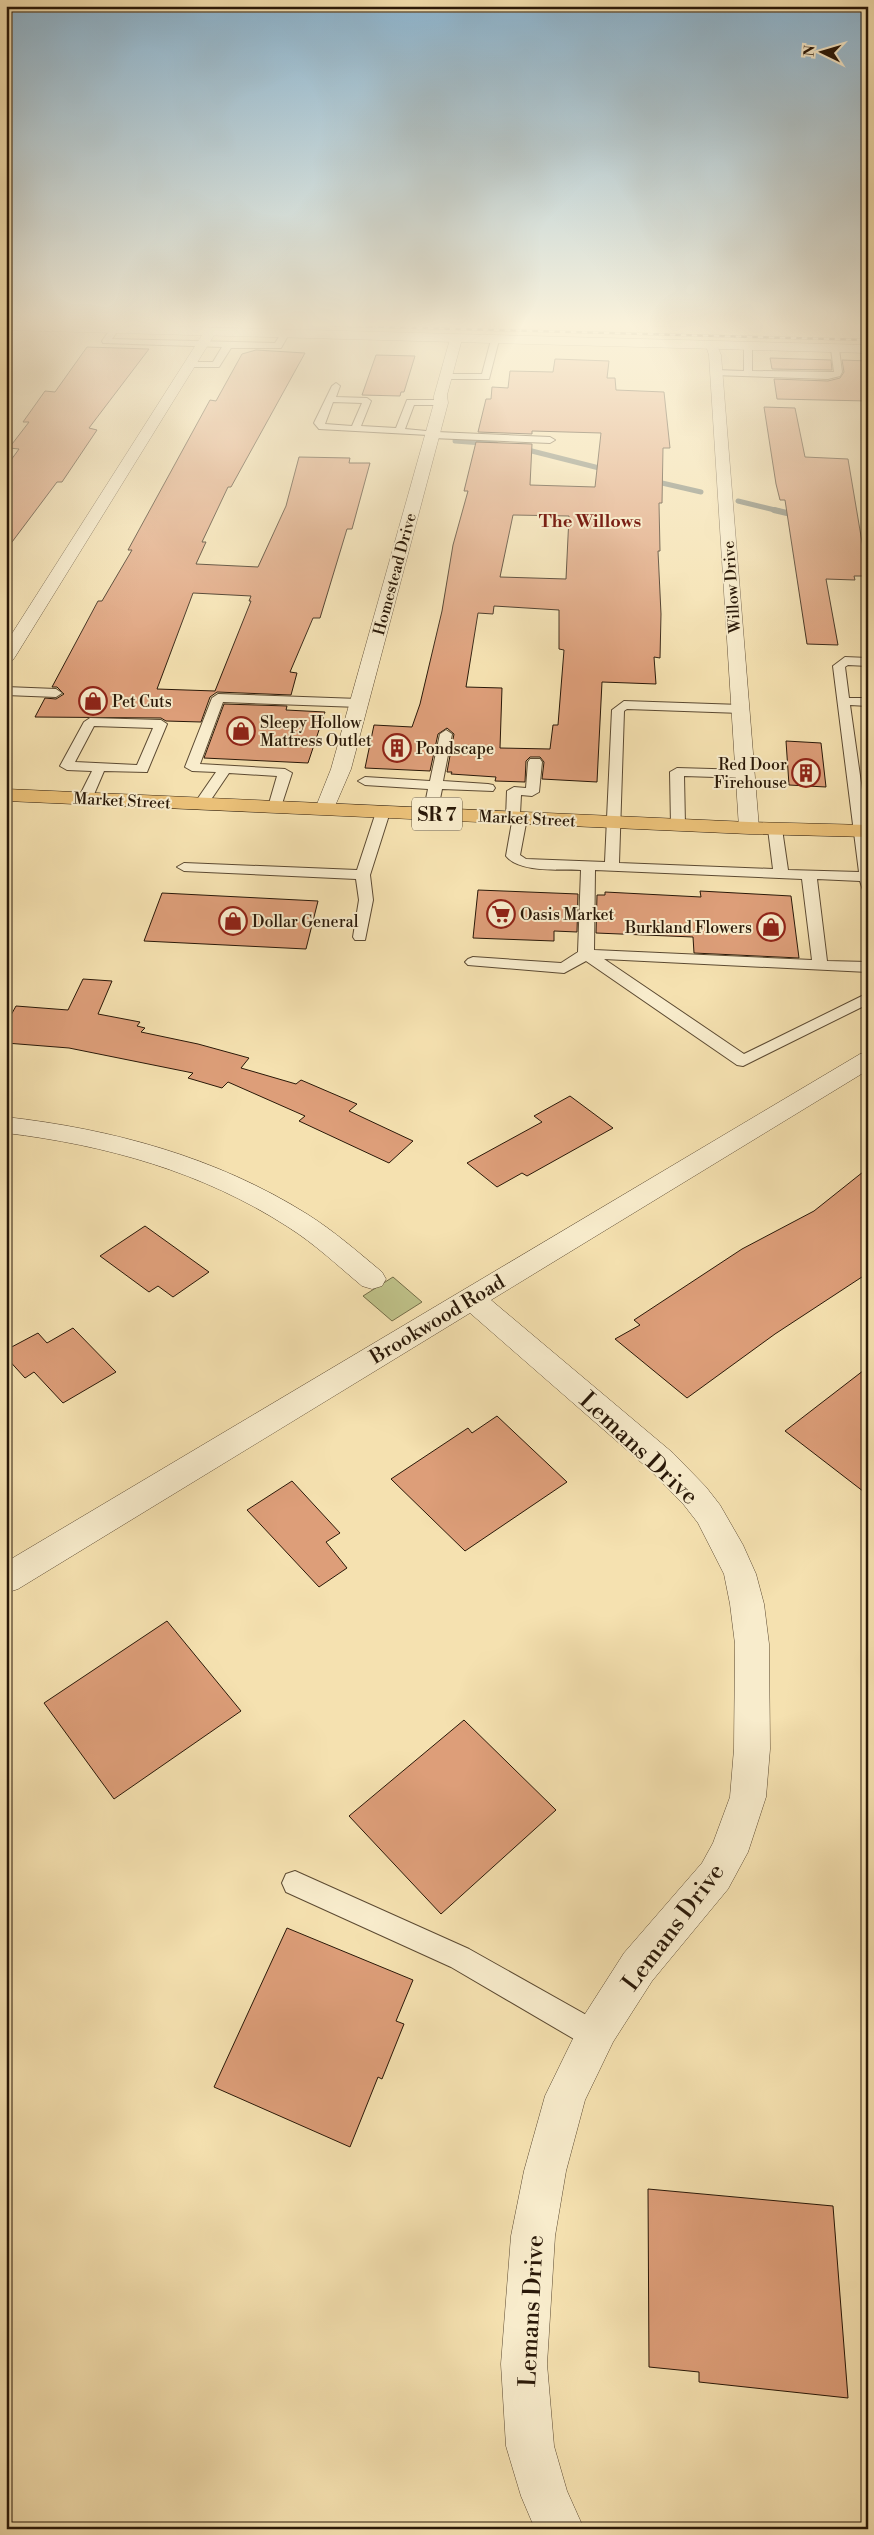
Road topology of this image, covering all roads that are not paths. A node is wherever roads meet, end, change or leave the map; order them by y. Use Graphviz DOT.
graph roads {
  1 [pos="142,440"];
  2 [pos="431,440"];
  3 [pos="721,440"];
  4 [pos="6,657"];
  5 [pos="868,662"];
  6 [pos="6,691"];
  7 [pos="56,693"];
  8 [pos="844,701"];
  9 [pos="868,702"];
  10 [pos="359,704"];
  11 [pos="741,710"];
  12 [pos="446,734"];
  13 [pos="535,762"];
  14 [pos="100,767"];
  15 [pos="225,769"];
  16 [pos="746,774"];
  17 [pos="365,781"];
  18 [pos="436,786"];
  19 [pos="488,788"];
  20 [pos="6,795"];
  21 [pos="85,798"];
  22 [pos="201,804"];
  23 [pos="275,807"];
  24 [pos="325,809"];
  25 [pos="382,812"];
  26 [pos="430,814"];
  27 [pos="517,818"];
  28 [pos="614,822"];
  29 [pos="678,825"];
  30 [pos="749,828"];
  31 [pos="775,829"];
  32 [pos="864,831"];
  33 [pos="588,865"];
  34 [pos="612,866"];
  35 [pos="184,867"];
  36 [pos="781,873"];
  37 [pos="809,874"];
  38 [pos="363,875"];
  39 [pos="867,882"];
  40 [pos="360,937"];
  41 [pos="586,954"];
  42 [pos="473,962"];
  43 [pos="820,965"];
  44 [pos="868,967"];
  45 [pos="868,998"];
  46 [pos="868,1059"];
  47 [pos="6,1125"];
  48 [pos="372,1279"];
  49 [pos="472,1299"];
  50 [pos="6,1579"];
  51 [pos="296,1883"];
  52 [pos="596,2036"];
  53 [pos="560,2529"];
  1 -- 4 [label="street"];
  2 -- 10 [label="street, Homestead Drive"];
  3 -- 11 [label="street, Willow Drive"];
  5 -- 8 [label="lane"];
  6 -- 7 [label="lane"];
  8 -- 9 [label="lane"];
  8 -- 32 [label="lane"];
  10 -- 15 [label="lane"];
  10 -- 24 [label="street, Homestead Drive"];
  11 -- 16 [label="street, Willow Drive"];
  11 -- 28 [label="lane"];
  12 -- 18 [label="lane"];
  13 -- 27 [label="lane"];
  14 -- 14 [label="lane"];
  14 -- 21 [label="lane"];
  15 -- 22 [label="lane"];
  15 -- 23 [label="lane"];
  16 -- 29 [label="lane"];
  16 -- 30 [label="street, Willow Drive"];
  17 -- 18 [label="lane"];
  18 -- 19 [label="lane"];
  18 -- 26 [label="lane"];
  20 -- 21 [label="main road, Market Street / SR 7"];
  21 -- 22 [label="main road, Market Street / SR 7"];
  22 -- 23 [label="main road, Market Street / SR 7"];
  23 -- 24 [label="main road, Market Street / SR 7"];
  24 -- 25 [label="main road, Market Street / SR 7"];
  25 -- 26 [label="main road, Market Street / SR 7"];
  25 -- 38 [label="lane"];
  26 -- 27 [label="main road, Market Street / SR 7"];
  27 -- 28 [label="main road, Market Street / SR 7"];
  27 -- 33 [label="lane"];
  28 -- 29 [label="main road, Market Street / SR 7"];
  28 -- 34 [label="lane"];
  29 -- 30 [label="main road, Market Street / SR 7"];
  30 -- 31 [label="main road, Market Street / SR 7"];
  31 -- 32 [label="main road, Market Street / SR 7"];
  31 -- 36 [label="lane"];
  32 -- 39 [label="lane"];
  33 -- 34 [label="lane"];
  33 -- 41 [label="lane"];
  34 -- 36 [label="lane"];
  35 -- 38 [label="lane"];
  36 -- 37 [label="lane"];
  37 -- 39 [label="lane"];
  37 -- 43 [label="lane"];
  38 -- 40 [label="lane"];
  41 -- 42 [label="lane"];
  41 -- 43 [label="lane"];
  41 -- 45 [label="lane"];
  43 -- 44 [label="lane"];
  46 -- 49 [label="street, Brookwood Road"];
  47 -- 48 [label="street"];
  49 -- 50 [label="street, Brookwood Road"];
  49 -- 52 [label="street, Lemans Drive"];
  51 -- 52 [label="lane"];
  52 -- 53 [label="street, Lemans Drive"];
}
